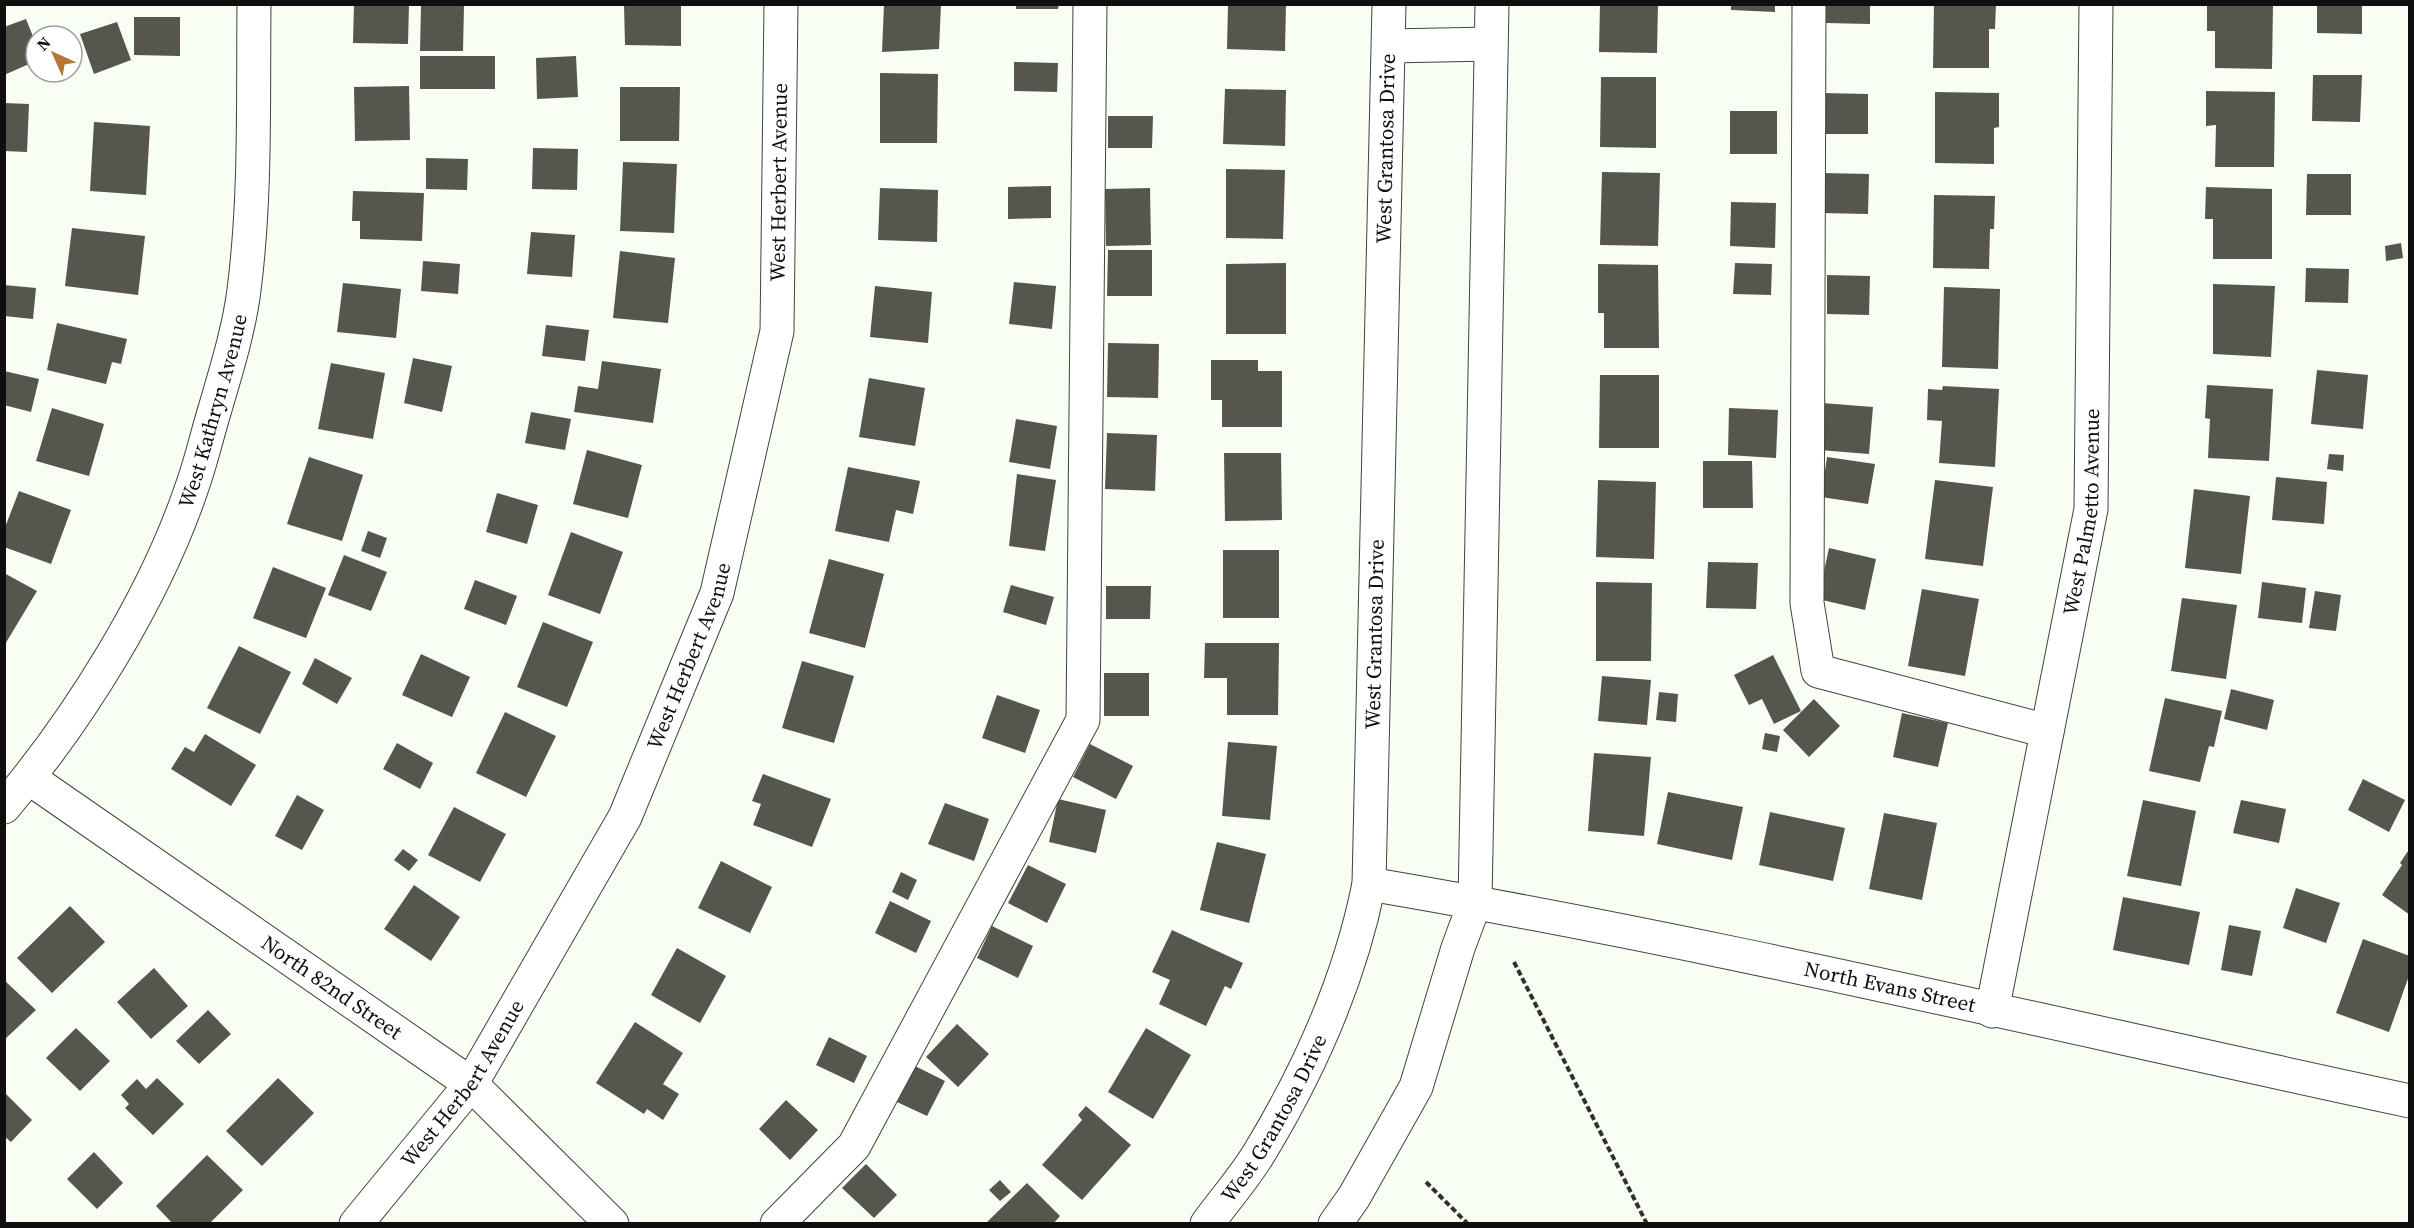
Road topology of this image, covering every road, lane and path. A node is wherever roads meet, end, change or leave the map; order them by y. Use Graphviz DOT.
graph roads {
  1 [pos="254,4"];
  2 [pos="780,4"];
  3 [pos="1090,4"];
  4 [pos="1389,4"];
  5 [pos="1492,4"];
  6 [pos="1809,4"];
  7 [pos="2096,4"];
  8 [pos="1491,44"];
  9 [pos="1389,46"];
  10 [pos="2047,731"];
  11 [pos="29,778"];
  12 [pos="4,807"];
  13 [pos="1369,884"];
  14 [pos="1475,902"];
  15 [pos="1514,962"];
  16 [pos="1992,1011"];
  17 [pos="471,1084"];
  18 [pos="2409,1101"];
  19 [pos="1426,1182"];
  20 [pos="356,1224"];
  21 [pos="612,1224"];
  22 [pos="777,1224"];
  23 [pos="1207,1224"];
  24 [pos="1335,1224"];
  25 [pos="1468,1224"];
  26 [pos="1647,1224"];
  1 -- 11 [label="street, West Kathryn Avenue"];
  2 -- 17 [label="street, West Herbert Avenue"];
  3 -- 22 [label="street"];
  4 -- 9 [label="street, West Grantosa Drive"];
  5 -- 8 [label="street"];
  6 -- 10 [label="street"];
  7 -- 10 [label="street, West Palmetto Avenue"];
  8 -- 9 [label="street"];
  8 -- 14 [label="street"];
  9 -- 13 [label="street, West Grantosa Drive"];
  10 -- 16 [label="street, West Palmetto Avenue"];
  11 -- 12 [label="street, West Kathryn Avenue"];
  11 -- 17 [label="street, North 82nd Street"];
  13 -- 14 [label="street, North Evans Street"];
  13 -- 23 [label="street, West Grantosa Drive"];
  14 -- 16 [label="street, North Evans Street"];
  14 -- 24 [label="street"];
  15 -- 26 [label="path"];
  16 -- 18 [label="street, North Evans Street"];
  17 -- 20 [label="street, West Herbert Avenue"];
  17 -- 21 [label="street, North 82nd Street"];
  19 -- 25 [label="path"];
}
